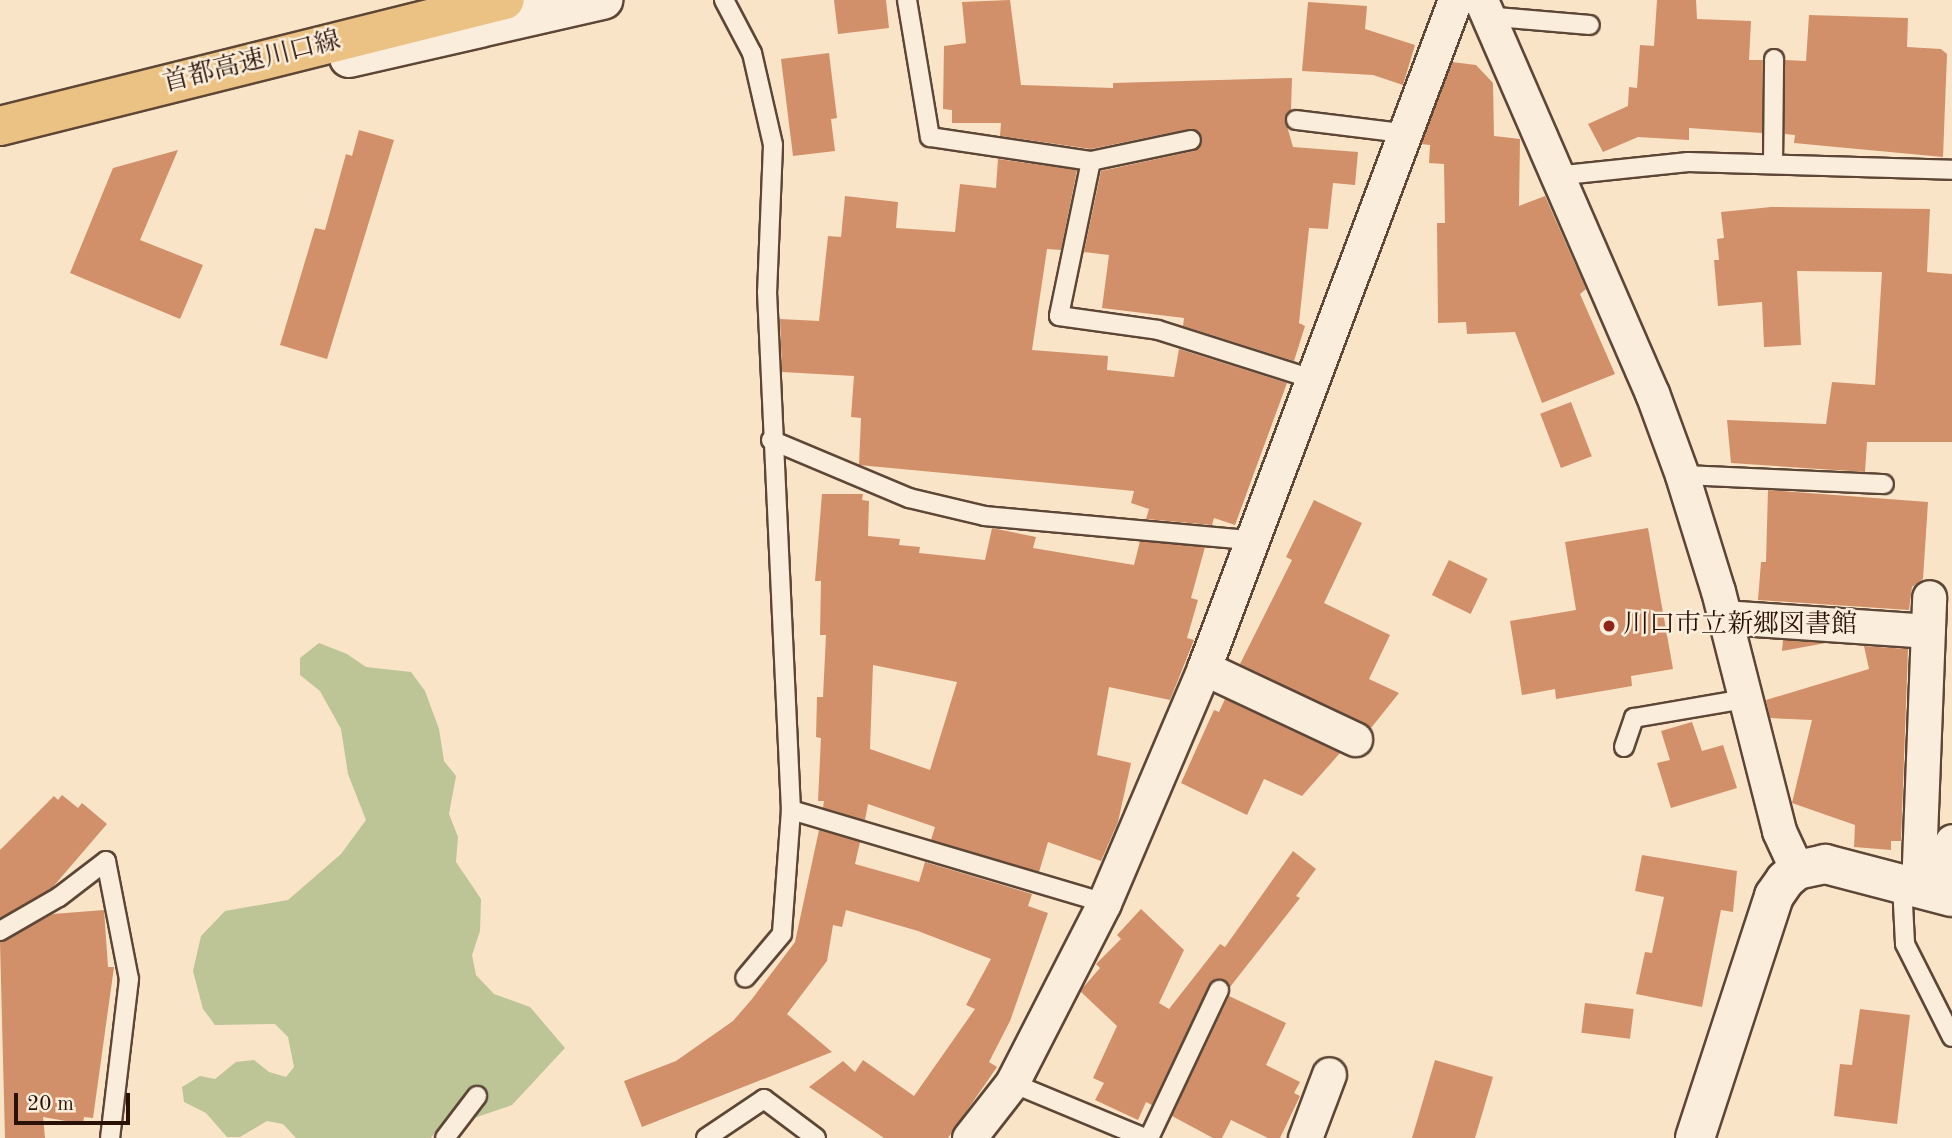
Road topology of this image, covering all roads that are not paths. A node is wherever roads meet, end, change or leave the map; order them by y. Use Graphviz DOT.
graph roads {
  1 [pos="485,0"];
  2 [pos="505,0"];
  3 [pos="603,0"];
  4 [pos="724,0"];
  5 [pos="907,0"];
  6 [pos="1455,0"];
  7 [pos="1483,8"];
  8 [pos="438,16"];
  9 [pos="1590,25"];
  10 [pos="1774,59"];
  11 [pos="1296,120"];
  12 [pos="0,126"];
  13 [pos="1402,133"];
  14 [pos="1191,140"];
  15 [pos="0,141"];
  16 [pos="1091,161"];
  17 [pos="1773,163"];
  18 [pos="1952,170"];
  19 [pos="1555,176"];
  20 [pos="1309,378"];
  21 [pos="771,440"];
  22 [pos="1682,475"];
  23 [pos="1884,484"];
  24 [pos="1251,540"];
  25 [pos="1929,597"];
  26 [pos="1724,617"];
  27 [pos="1928,631"];
  28 [pos="1204,668"];
  29 [pos="1745,699"];
  30 [pos="1355,739"];
  31 [pos="1624,747"];
  32 [pos="791,810"];
  33 [pos="1952,841"];
  34 [pos="1797,870"];
  35 [pos="1926,891"];
  36 [pos="1104,903"];
  37 [pos="0,931"];
  38 [pos="745,978"];
  39 [pos="1219,990"];
  40 [pos="1952,1037"];
  41 [pos="1329,1074"];
  42 [pos="1012,1083"];
  43 [pos="477,1096"];
  44 [pos="974,1136"];
  45 [pos="110,1138"];
  46 [pos="445,1138"];
  47 [pos="706,1138"];
  48 [pos="816,1138"];
  49 [pos="1147,1138"];
  50 [pos="1304,1138"];
  51 [pos="1695,1138"];
  1 -- 8 [label="highway"];
  2 -- 8 [label="highway, 首都高速川口線"];
  3 -- 15 [label="main road"];
  4 -- 21 [label="lane"];
  5 -- 16 [label="lane"];
  6 -- 13 [label="street"];
  7 -- 9 [label="lane"];
  7 -- 19 [label="street"];
  8 -- 12 [label="highway, 首都高速川口線"];
  10 -- 17 [label="lane"];
  11 -- 13 [label="lane"];
  13 -- 20 [label="street"];
  14 -- 16 [label="lane"];
  16 -- 20 [label="lane"];
  17 -- 18 [label="lane"];
  17 -- 19 [label="lane"];
  19 -- 22 [label="street"];
  20 -- 24 [label="street"];
  21 -- 24 [label="lane"];
  21 -- 32 [label="lane"];
  22 -- 23 [label="lane"];
  22 -- 26 [label="street"];
  24 -- 28 [label="street"];
  25 -- 27 [label="street"];
  26 -- 27 [label="street"];
  26 -- 29 [label="street"];
  27 -- 35 [label="street"];
  28 -- 30 [label="street"];
  28 -- 36 [label="street"];
  29 -- 31 [label="lane"];
  29 -- 34 [label="street"];
  32 -- 36 [label="lane"];
  32 -- 38 [label="lane"];
  33 -- 35 [label="street"];
  34 -- 35 [label="main road"];
  34 -- 51 [label="main road"];
  35 -- 40 [label="lane"];
  36 -- 42 [label="street"];
  37 -- 45 [label="lane"];
  39 -- 49 [label="lane"];
  41 -- 50 [label="street"];
  42 -- 44 [label="street"];
  42 -- 49 [label="lane"];
  43 -- 46 [label="lane"];
  47 -- 48 [label="lane"];
}
